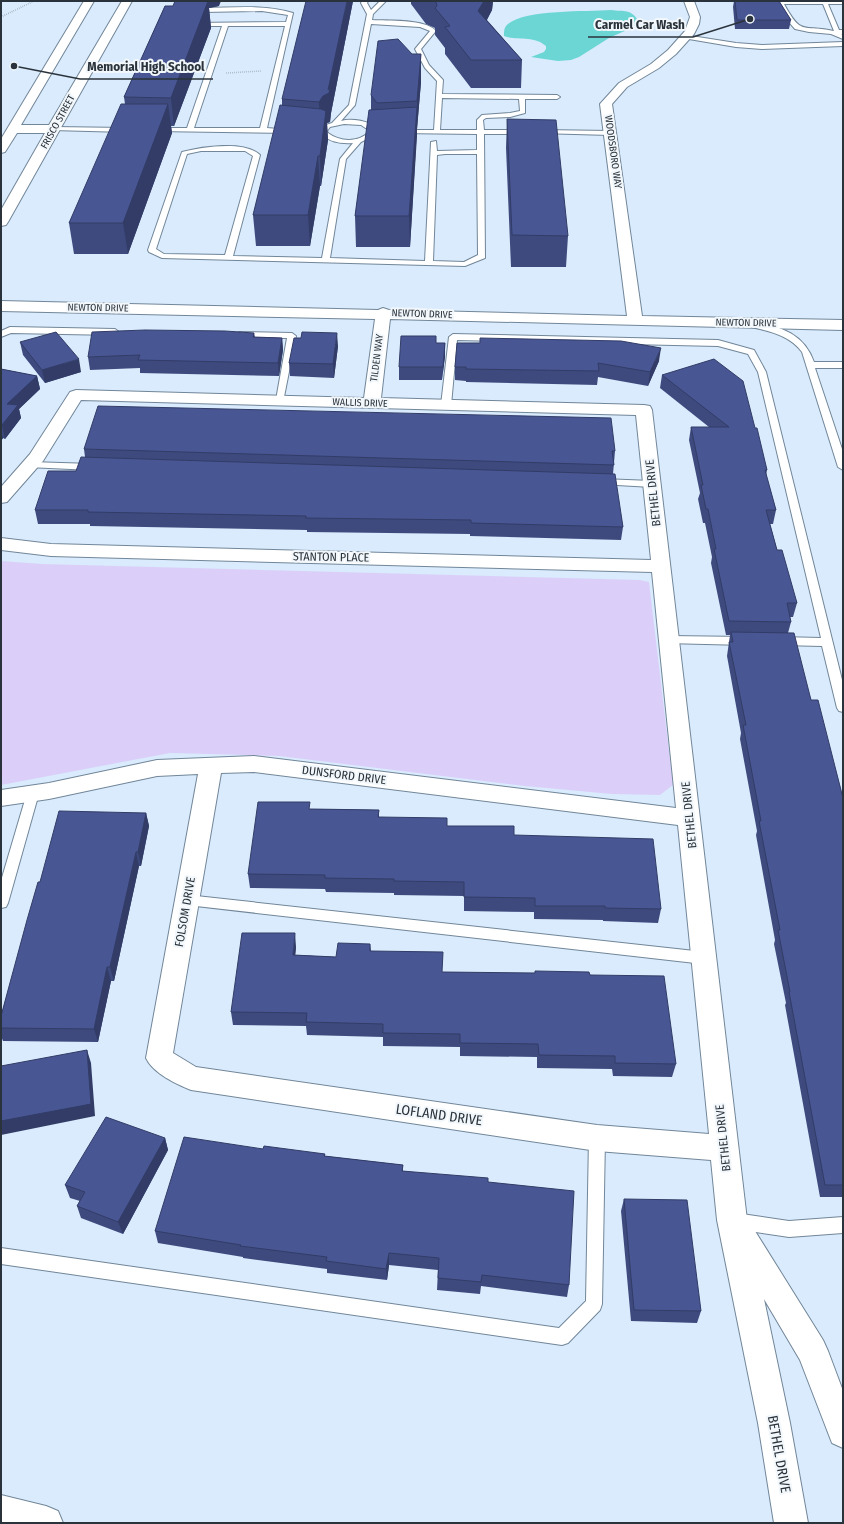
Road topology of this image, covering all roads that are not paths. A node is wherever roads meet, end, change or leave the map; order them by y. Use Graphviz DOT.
graph roads {
  1 [pos="89,1"];
  2 [pos="127,1"];
  3 [pos="365,1"];
  4 [pos="383,1"];
  5 [pos="689,1"];
  6 [pos="843,2"];
  7 [pos="825,3"];
  8 [pos="191,13"];
  9 [pos="370,14"];
  10 [pos="190,21"];
  11 [pos="368,22"];
  12 [pos="226,24"];
  13 [pos="288,24"];
  14 [pos="840,32"];
  15 [pos="686,37"];
  16 [pos="843,37"];
  17 [pos="843,44"];
  18 [pos="362,55"];
  19 [pos="369,55"];
  20 [pos="413,56"];
  21 [pos="420,56"];
  22 [pos="439,96"];
  23 [pos="522,97"];
  24 [pos="557,97"];
  25 [pos="352,105"];
  26 [pos="336,123"];
  27 [pos="365,124"];
  28 [pos="13,129"];
  29 [pos="54,129"];
  30 [pos="130,130"];
  31 [pos="153,130"];
  32 [pos="190,130"];
  33 [pos="263,130"];
  34 [pos="296,130"];
  35 [pos="394,131"];
  36 [pos="436,132"];
  37 [pos="480,132"];
  38 [pos="610,133"];
  39 [pos="371,135"];
  40 [pos="226,139"];
  41 [pos="359,140"];
  42 [pos="434,142"];
  43 [pos="1,148"];
  44 [pos="340,150"];
  45 [pos="481,152"];
  46 [pos="433,154"];
  47 [pos="1,222"];
  48 [pos="228,258"];
  49 [pos="326,260"];
  50 [pos="429,263"];
  51 [pos="1,306"];
  52 [pos="383,313"];
  53 [pos="635,320"];
  54 [pos="742,323"];
  55 [pos="843,325"];
  56 [pos="127,332"];
  57 [pos="1,334"];
  58 [pos="229,335"];
  59 [pos="811,365"];
  60 [pos="843,365"];
  61 [pos="280,400"];
  62 [pos="372,403"];
  63 [pos="446,405"];
  64 [pos="644,410"];
  65 [pos="30,465"];
  66 [pos="843,467"];
  67 [pos="102,468"];
  68 [pos="589,482"];
  69 [pos="652,484"];
  70 [pos="1,498"];
  71 [pos="1,544"];
  72 [pos="661,566"];
  73 [pos="669,640"];
  74 [pos="756,641"];
  75 [pos="772,641"];
  76 [pos="827,642"];
  77 [pos="843,708"];
  78 [pos="211,766"];
  79 [pos="33,793"];
  80 [pos="1,798"];
  81 [pos="689,818"];
  82 [pos="187,900"];
  83 [pos="1,903"];
  84 [pos="704,958"];
  85 [pos="159,1058"];
  86 [pos="597,1138"];
  87 [pos="724,1148"];
  88 [pos="732,1220"];
  89 [pos="843,1225"];
  90 [pos="1,1256"];
  91 [pos="843,1432"];
  92 [pos="1,1512"];
  93 [pos="46,1523"];
  94 [pos="792,1523"];
  1 -- 28 [label="street"];
  2 -- 29 [label="street, FRISCO STREET"];
  3 -- 9 [label="lane"];
  4 -- 9 [label="lane"];
  5 -- 15 [label="street, WOODSBORO WAY"];
  6 -- 7 [label="lane"];
  7 -- 14 [label="lane"];
  7 -- 14 [label="lane"];
  8 -- 13 [label="lane"];
  9 -- 11 [label="lane"];
  10 -- 12 [label="lane"];
  11 -- 18 [label="lane"];
  11 -- 21 [label="lane"];
  12 -- 13 [label="lane"];
  12 -- 32 [label="lane"];
  13 -- 33 [label="lane"];
  14 -- 16 [label="lane"];
  15 -- 17 [label="lane"];
  15 -- 38 [label="street, WOODSBORO WAY"];
  18 -- 19 [label="lane"];
  18 -- 25 [label="lane"];
  20 -- 21 [label="lane"];
  21 -- 22 [label="lane"];
  22 -- 23 [label="lane"];
  22 -- 36 [label="lane"];
  23 -- 24 [label="lane"];
  23 -- 37 [label="lane"];
  25 -- 26 [label="lane"];
  25 -- 27 [label="lane"];
  26 -- 27 [label="lane"];
  26 -- 44 [label="lane"];
  27 -- 39 [label="lane"];
  27 -- 39 [label="lane"];
  28 -- 29 [label="street"];
  28 -- 43 [label="street"];
  29 -- 30 [label="lane"];
  29 -- 47 [label="street, FRISCO STREET"];
  31 -- 32 [label="lane"];
  32 -- 40 [label="lane"];
  33 -- 34 [label="lane"];
  33 -- 40 [label="lane"];
  35 -- 36 [label="lane"];
  36 -- 37 [label="lane"];
  37 -- 38 [label="lane"];
  37 -- 45 [label="lane"];
  38 -- 53 [label="street, WOODSBORO WAY"];
  39 -- 41 [label="lane"];
  40 -- 48 [label="lane"];
  40 -- 48 [label="lane"];
  41 -- 44 [label="lane"];
  41 -- 44 [label="lane"];
  42 -- 46 [label="lane"];
  44 -- 49 [label="lane"];
  45 -- 46 [label="lane"];
  45 -- 50 [label="lane"];
  46 -- 50 [label="lane"];
  48 -- 49 [label="lane"];
  49 -- 50 [label="lane"];
  51 -- 52 [label="street, NEWTON DRIVE"];
  52 -- 53 [label="street, NEWTON DRIVE"];
  52 -- 62 [label="street, TILDEN WAY"];
  53 -- 54 [label="street, NEWTON DRIVE"];
  54 -- 55 [label="street, NEWTON DRIVE"];
  54 -- 59 [label="lane"];
  56 -- 57 [label="lane"];
  58 -- 61 [label="lane"];
  59 -- 60 [label="lane"];
  59 -- 66 [label="lane"];
  61 -- 62 [label="street, WALLIS DRIVE"];
  61 -- 65 [label="street, WALLIS DRIVE"];
  62 -- 63 [label="street, WALLIS DRIVE"];
  63 -- 64 [label="street, WALLIS DRIVE"];
  63 -- 76 [label="lane"];
  64 -- 69 [label="street, BETHEL DRIVE"];
  65 -- 67 [label="lane"];
  65 -- 70 [label="street"];
  68 -- 69 [label="lane"];
  69 -- 72 [label="street, BETHEL DRIVE"];
  71 -- 72 [label="street, STANTON PLACE"];
  72 -- 73 [label="street, BETHEL DRIVE"];
  73 -- 74 [label="lane"];
  73 -- 81 [label="street, BETHEL DRIVE"];
  75 -- 76 [label="lane"];
  76 -- 77 [label="lane"];
  78 -- 79 [label="street, DUNSFORD DRIVE"];
  78 -- 81 [label="street, DUNSFORD DRIVE"];
  78 -- 82 [label="street, FOLSOM DRIVE"];
  79 -- 80 [label="street, DUNSFORD DRIVE"];
  79 -- 83 [label="lane"];
  81 -- 84 [label="street, BETHEL DRIVE"];
  82 -- 84 [label="lane"];
  82 -- 85 [label="street, FOLSOM DRIVE"];
  84 -- 87 [label="street, BETHEL DRIVE"];
  85 -- 86 [label="street, LOFLAND DRIVE"];
  86 -- 87 [label="street, LOFLAND DRIVE"];
  86 -- 90 [label="lane"];
  87 -- 88 [label="street, BETHEL DRIVE"];
  88 -- 89 [label="lane"];
  88 -- 91 [label="street, BETHEL DRIVE"];
  88 -- 94 [label="street, BETHEL DRIVE"];
  92 -- 93 [label="street"];
}
